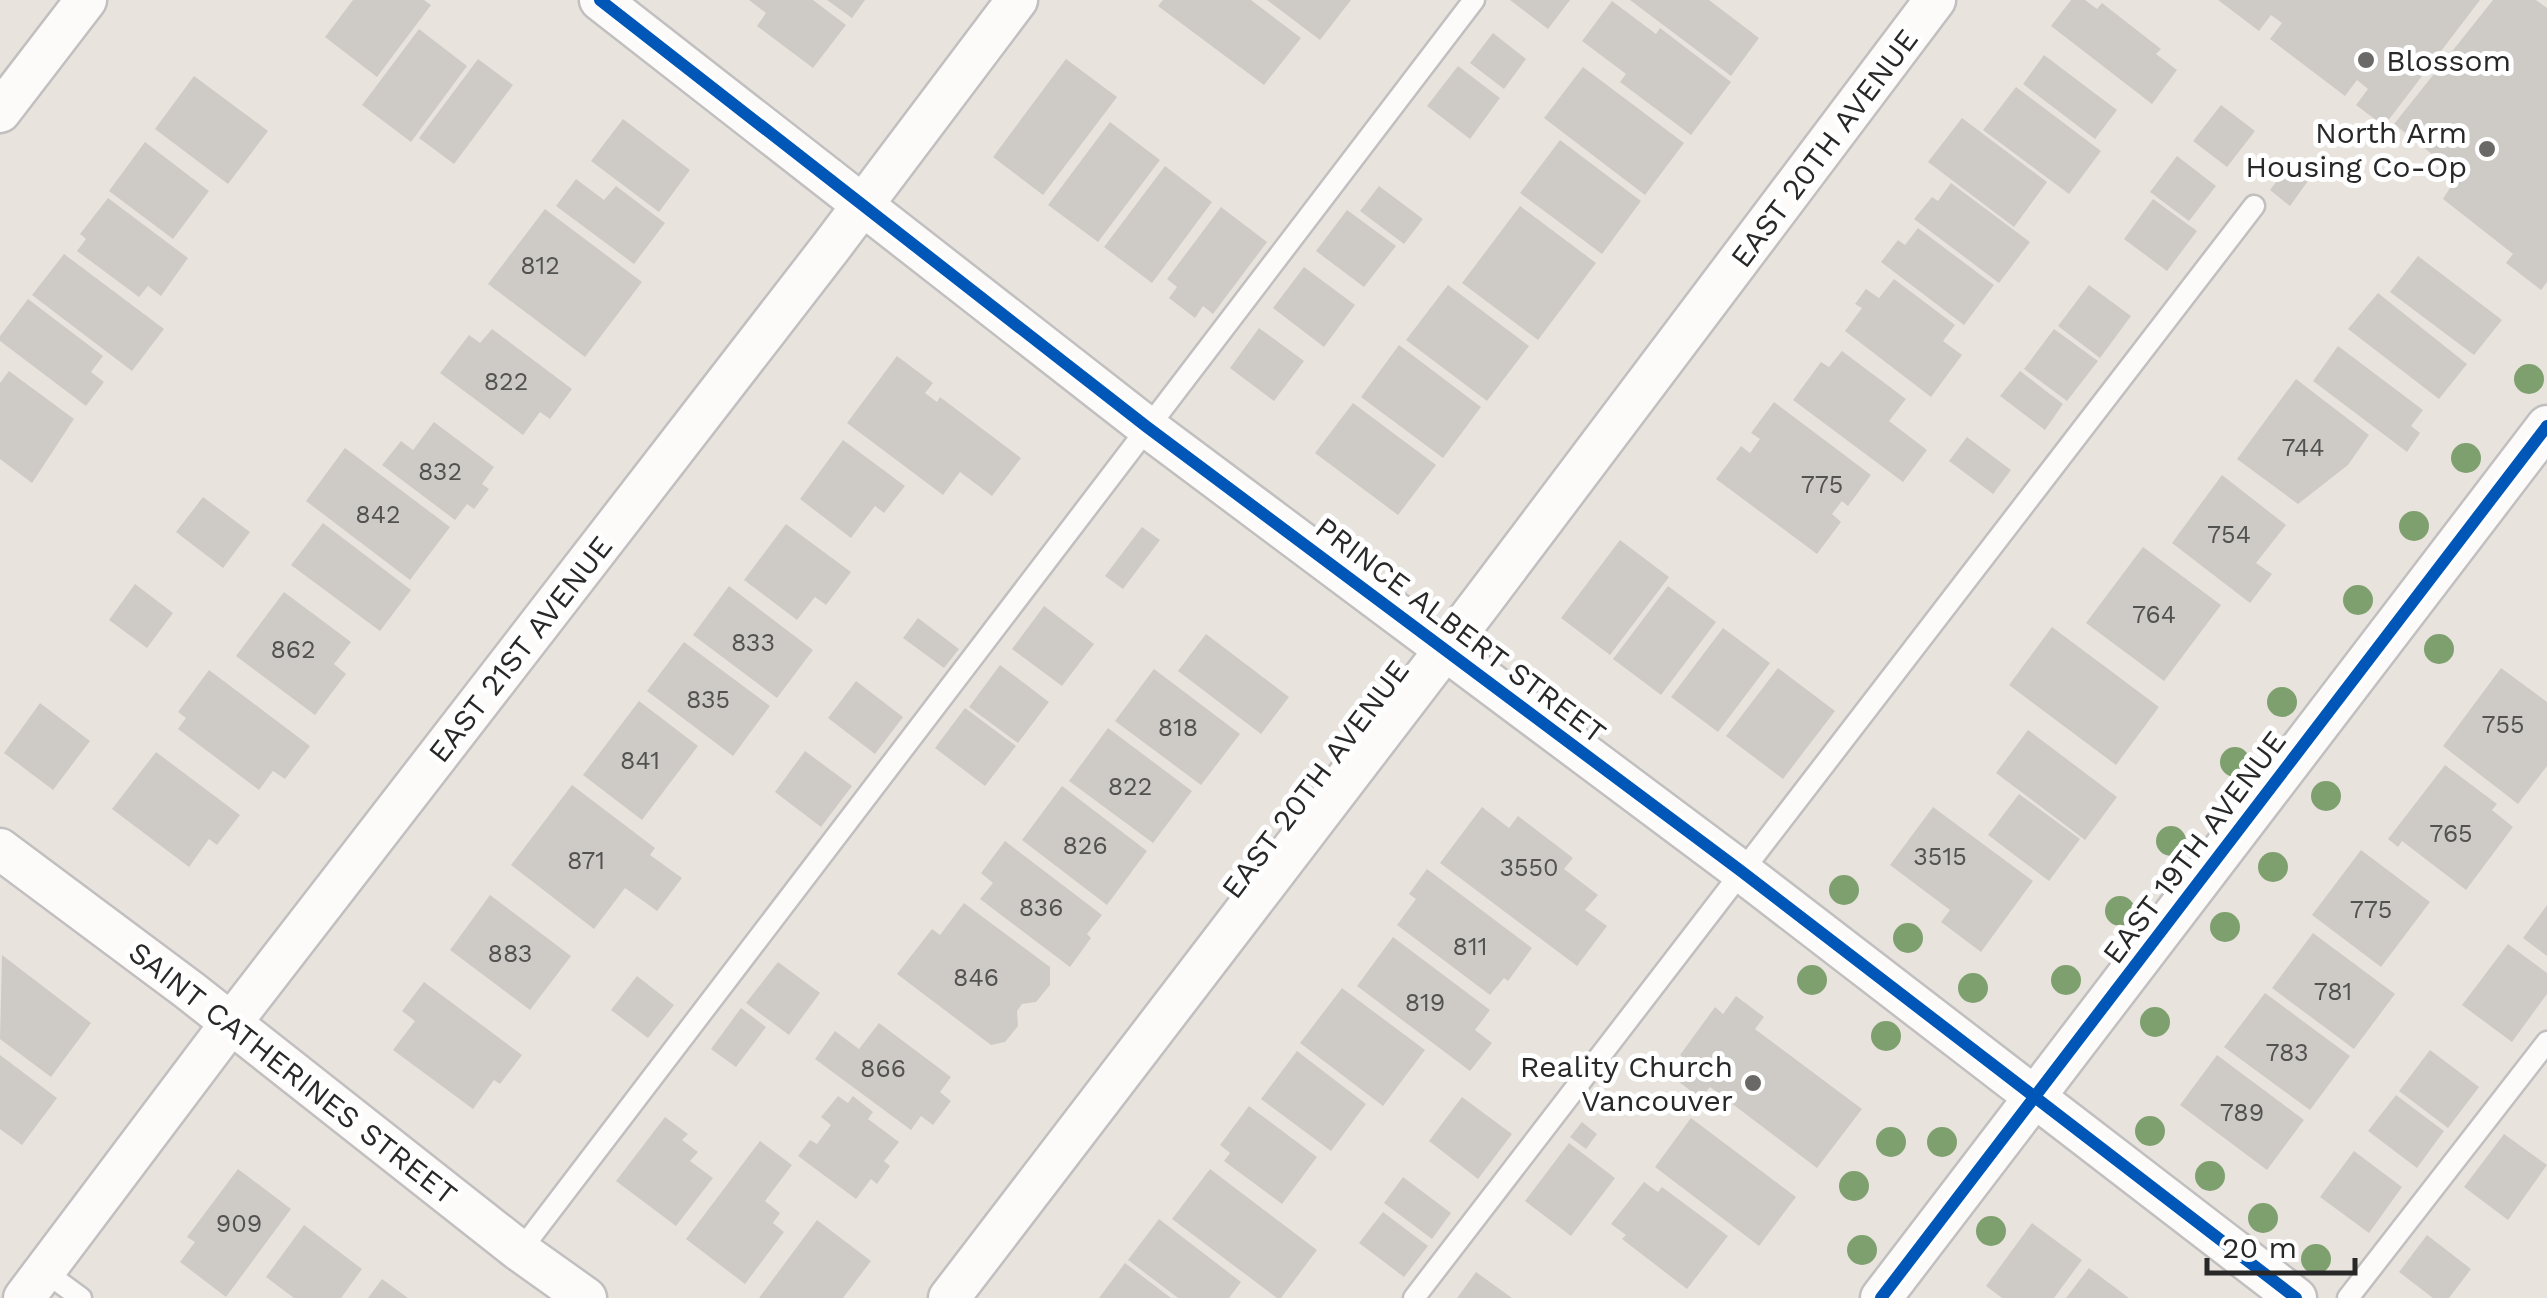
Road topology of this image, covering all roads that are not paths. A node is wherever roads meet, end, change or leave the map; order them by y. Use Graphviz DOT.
graph roads {
  1 [pos="86,0"];
  2 [pos="600,0"];
  3 [pos="1017,0"];
  4 [pos="1474,0"];
  5 [pos="1935,0"];
  6 [pos="0,112"];
  7 [pos="862,205"];
  8 [pos="2254,206"];
  9 [pos="2547,426"];
  10 [pos="1147,427"];
  11 [pos="1445,650"];
  12 [pos="0,848"];
  13 [pos="1741,871"];
  14 [pos="231,1022"];
  15 [pos="2547,1042"];
  16 [pos="2033,1098"];
  17 [pos="520,1250"];
  18 [pos="34,1285"];
  19 [pos="81,1298"];
  20 [pos="586,1298"];
  21 [pos="949,1298"];
  22 [pos="1414,1298"];
  23 [pos="1881,1298"];
  24 [pos="2296,1298"];
  25 [pos="2348,1298"];
  1 -- 6 [label="street"];
  2 -- 7 [label="street, PRINCE ALBERT STREET"];
  3 -- 7 [label="street, EAST 21ST AVENUE"];
  4 -- 10 [label="lane"];
  5 -- 11 [label="street, EAST 20TH AVENUE"];
  7 -- 10 [label="street, PRINCE ALBERT STREET"];
  7 -- 14 [label="street, EAST 21ST AVENUE"];
  8 -- 13 [label="lane"];
  9 -- 16 [label="street, EAST 19TH AVENUE"];
  10 -- 11 [label="street, PRINCE ALBERT STREET"];
  10 -- 17 [label="lane"];
  11 -- 13 [label="street, PRINCE ALBERT STREET"];
  11 -- 21 [label="street, EAST 20TH AVENUE"];
  12 -- 14 [label="street, SAINT CATHERINES STREET"];
  13 -- 16 [label="street, PRINCE ALBERT STREET"];
  13 -- 22 [label="lane"];
  14 -- 17 [label="street, SAINT CATHERINES STREET"];
  14 -- 18 [label="street, EAST 21ST AVENUE"];
  15 -- 25 [label="lane"];
  16 -- 23 [label="street, EAST 19TH AVENUE"];
  16 -- 24 [label="street, PRINCE ALBERT STREET"];
  17 -- 20 [label="street, SAINT CATHERINES STREET"];
  18 -- 19 [label="lane"];
}
